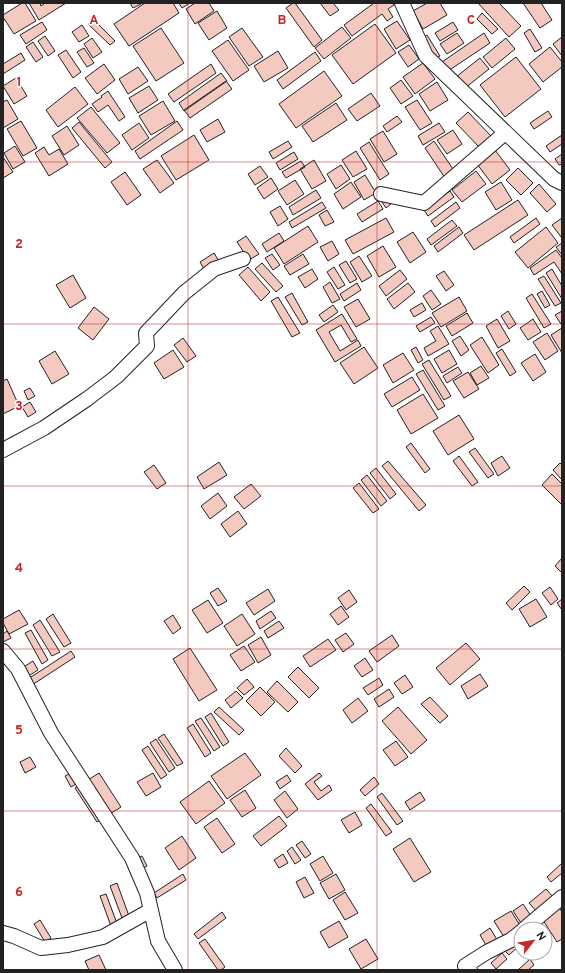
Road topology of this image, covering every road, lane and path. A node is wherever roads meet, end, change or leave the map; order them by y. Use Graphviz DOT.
graph roads {
  1 [pos="402,3"];
  2 [pos="505,133"];
  3 [pos="562,183"];
  4 [pos="381,194"];
  5 [pos="243,260"];
  6 [pos="3,450"];
  7 [pos="3,652"];
  8 [pos="562,897"];
  9 [pos="151,910"];
  10 [pos="534,921"];
  11 [pos="3,933"];
  12 [pos="513,938"];
  13 [pos="175,970"];
  14 [pos="470,970"];
  1 -- 2 [label="street"];
  2 -- 3 [label="street"];
  2 -- 4 [label="street"];
  5 -- 6 [label="street"];
  7 -- 9 [label="street"];
  8 -- 10 [label="street"];
  9 -- 11 [label="street"];
  9 -- 13 [label="street"];
  12 -- 14 [label="street"];
}
